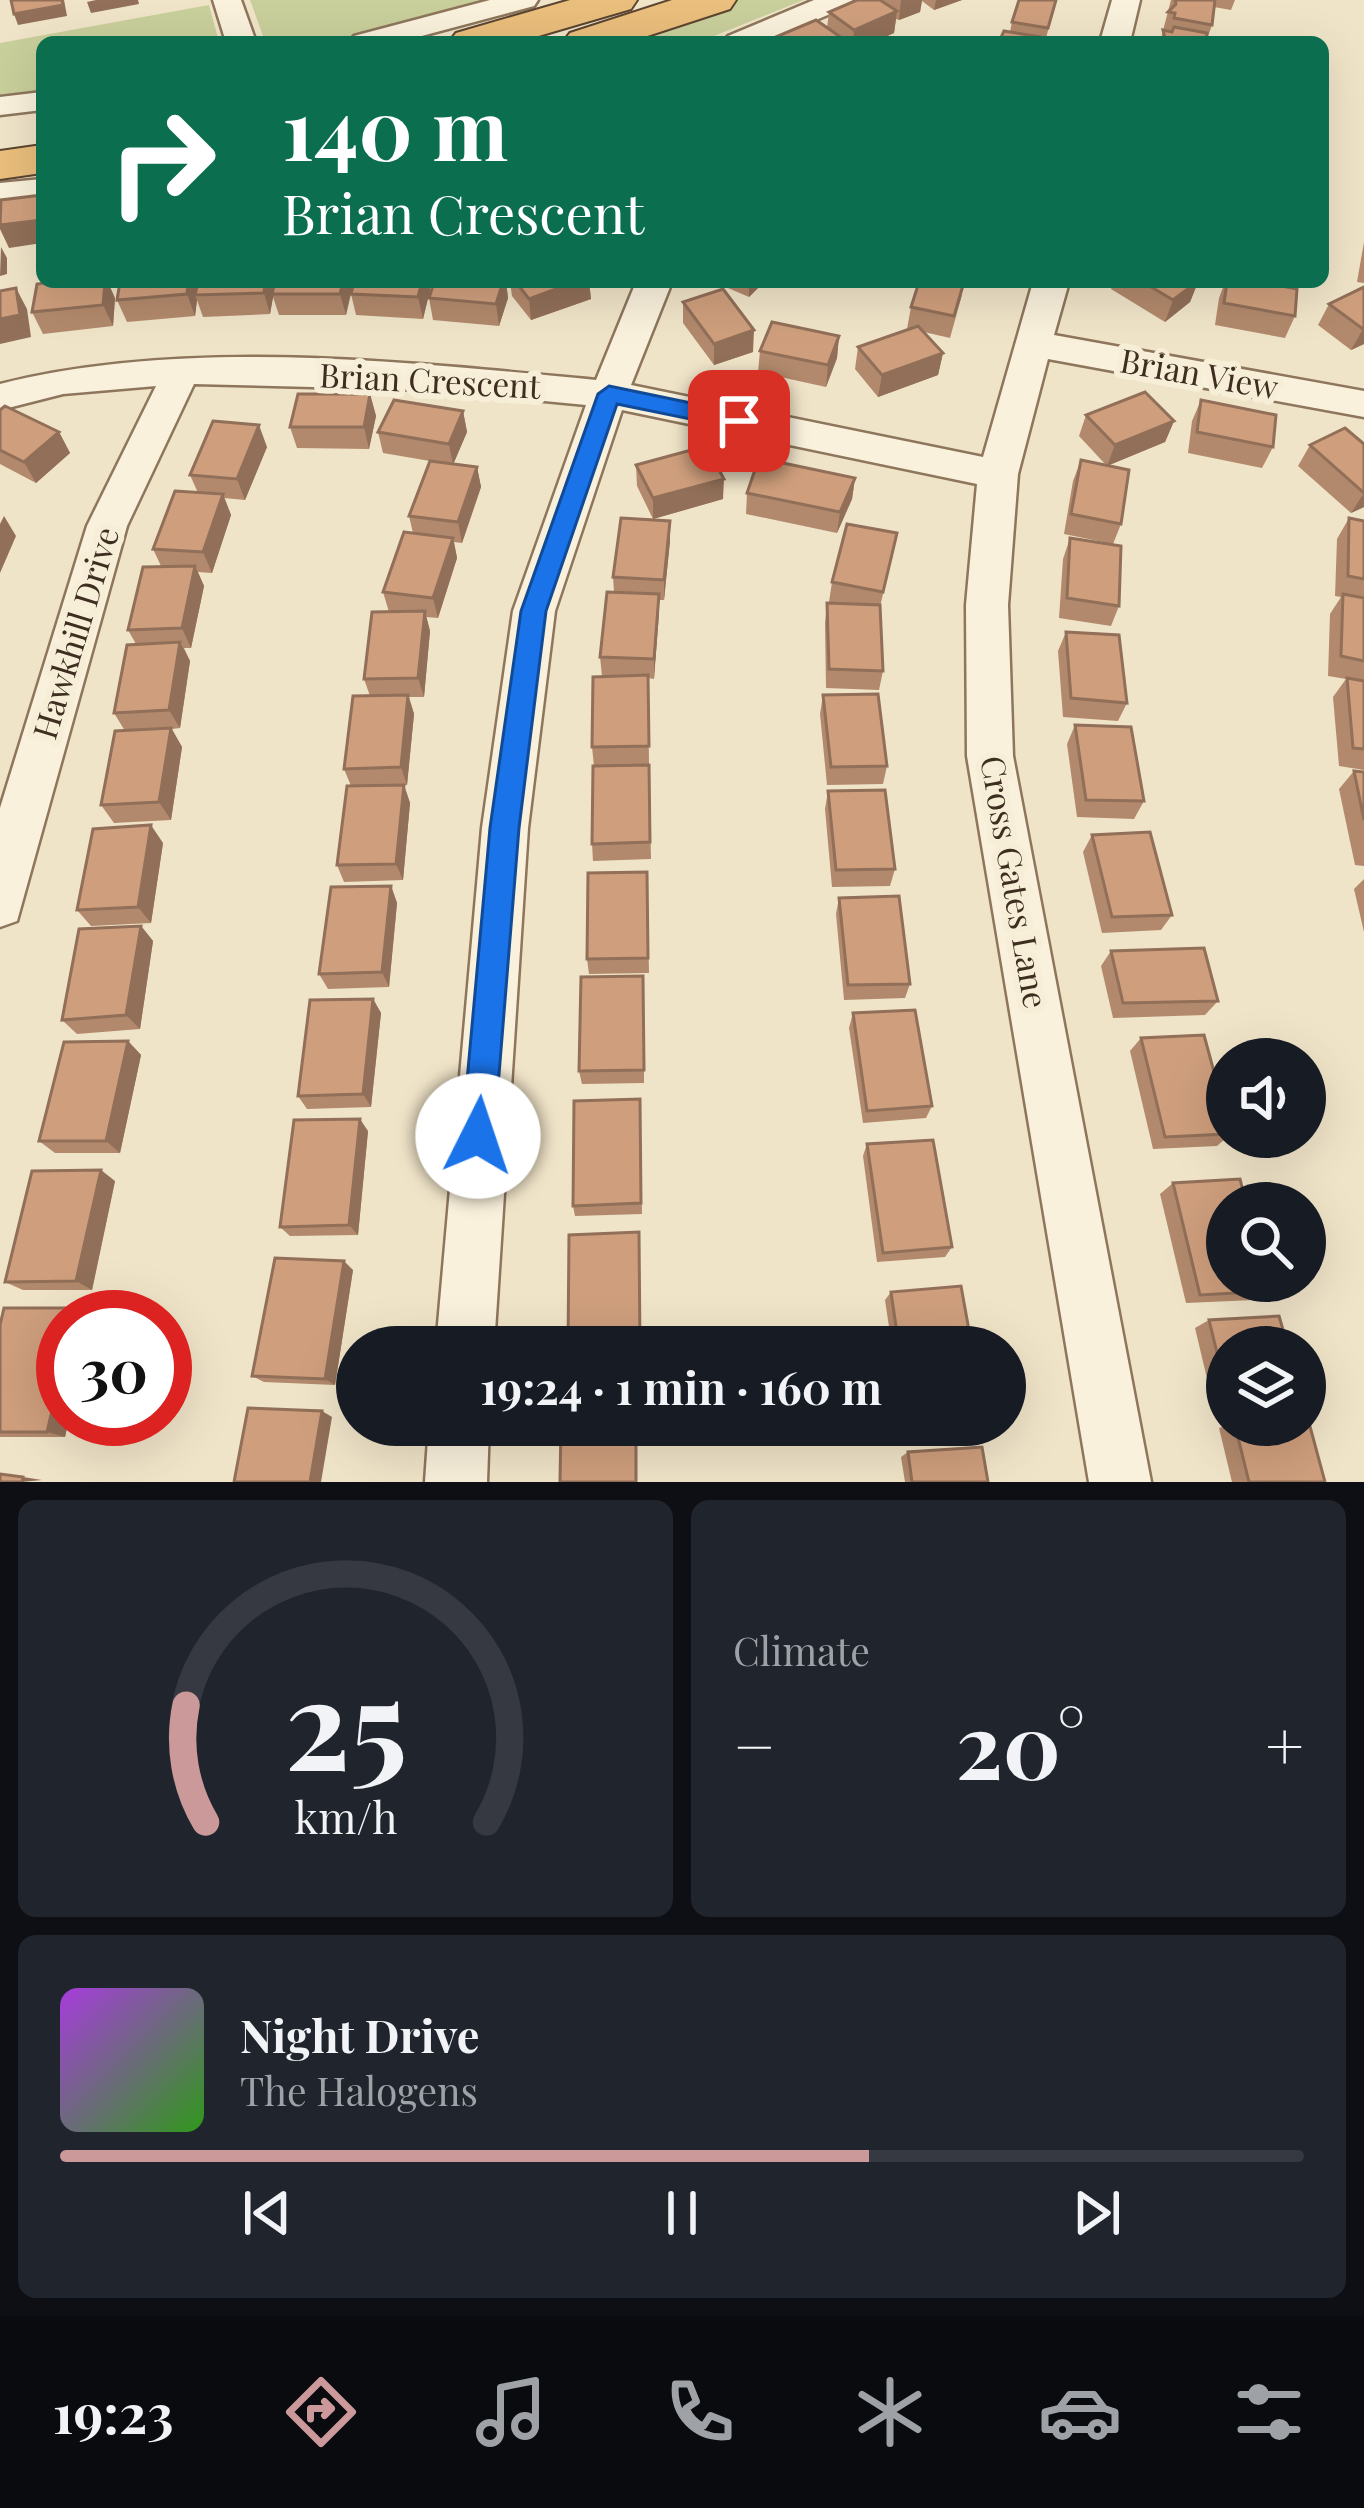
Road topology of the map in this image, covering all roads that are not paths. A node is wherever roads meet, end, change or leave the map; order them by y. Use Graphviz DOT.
graph roads {
  1 [pos="227,0"];
  2 [pos="524,0"];
  3 [pos="616,0"];
  4 [pos="715,0"];
  5 [pos="839,0"];
  6 [pos="1126,0"];
  7 [pos="239,36"];
  8 [pos="388,36"];
  9 [pos="491,36"];
  10 [pos="604,36"];
  11 [pos="753,36"];
  12 [pos="1117,36"];
  13 [pos="36,102"];
  14 [pos="0,106"];
  15 [pos="36,132"];
  16 [pos="0,136"];
  17 [pos="36,160"];
  18 [pos="0,165"];
  19 [pos="36,189"];
  20 [pos="0,193"];
  21 [pos="652,288"];
  22 [pos="1049,288"];
  23 [pos="1034,344"];
  24 [pos="182,371"];
  25 [pos="609,394"];
  26 [pos="0,397"];
  27 [pos="1364,404"];
  28 [pos="998,474"];
  29 [pos="0,905"];
  30 [pos="466,1326"];
  31 [pos="459,1446"];
  32 [pos="456,1482"];
  33 [pos="1120,1482"];
  1 -- 7 [label="street"];
  2 -- 8 [label="street"];
  3 -- 9 [label="highway"];
  4 -- 10 [label="highway"];
  5 -- 11 [label="street"];
  6 -- 12 [label="street"];
  13 -- 14 [label="street"];
  15 -- 16 [label="highway"];
  17 -- 18 [label="highway"];
  19 -- 20 [label="street"];
  21 -- 25 [label="street"];
  22 -- 23 [label="street, Cross Gates Lane"];
  23 -- 27 [label="street, Brian View"];
  23 -- 28 [label="street, Cross Gates Lane"];
  24 -- 25 [label="street, Brian Crescent"];
  24 -- 26 [label="street, Brian Crescent"];
  24 -- 29 [label="street, Hawkhill Drive"];
  25 -- 28 [label="street, Brian Crescent"];
  25 -- 30 [label="street"];
  28 -- 33 [label="street, Cross Gates Lane"];
  31 -- 32 [label="street"];
}
